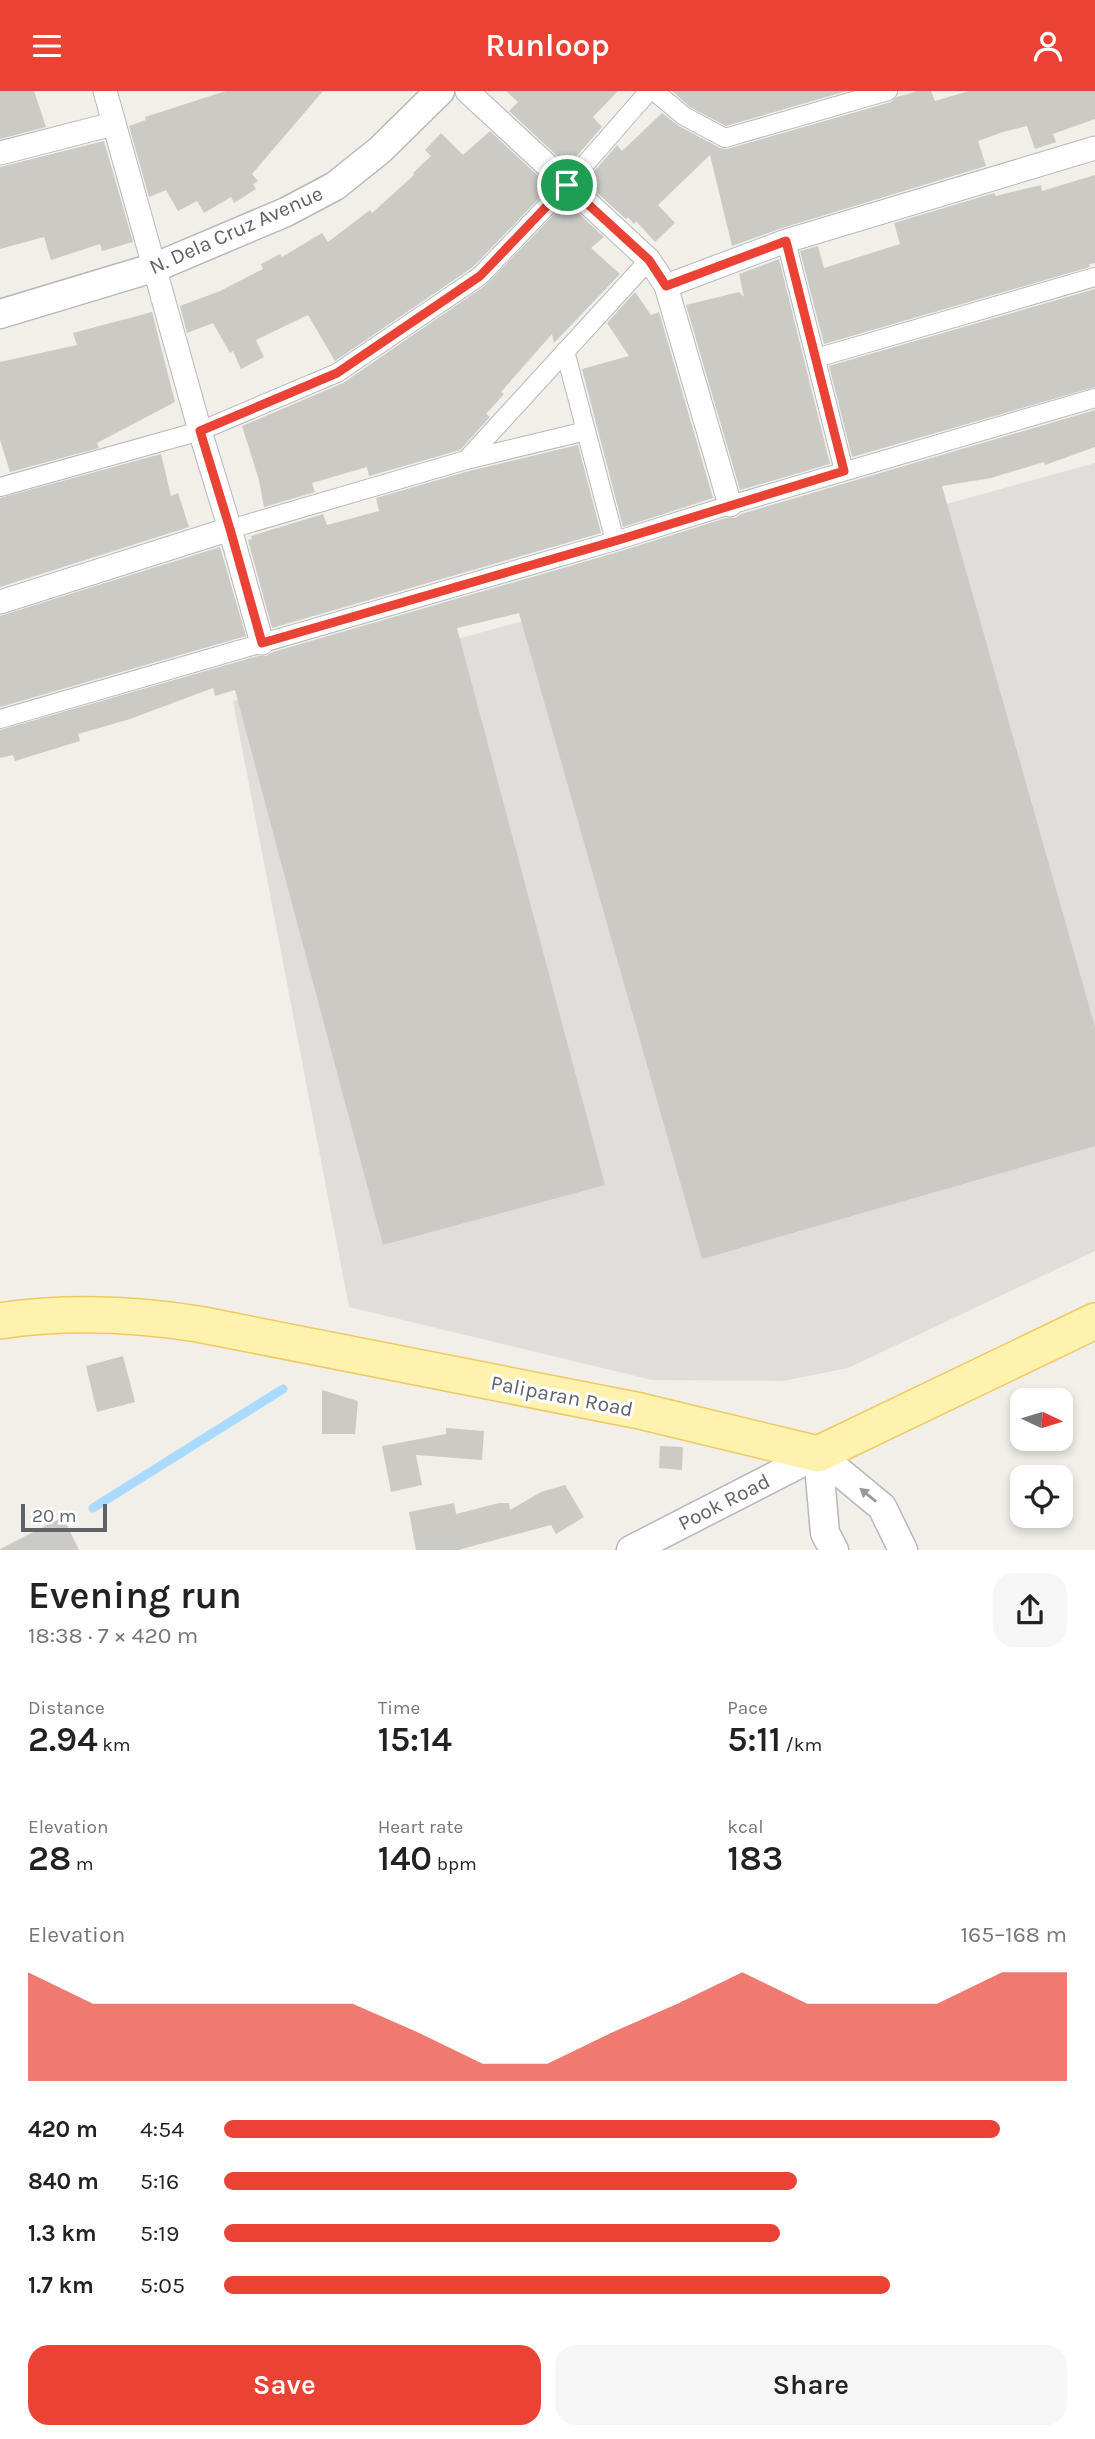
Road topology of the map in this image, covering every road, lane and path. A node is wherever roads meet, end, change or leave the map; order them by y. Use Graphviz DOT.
graph roads {
  1 [pos="105,91"];
  2 [pos="440,91"];
  3 [pos="467,91"];
  4 [pos="652,91"];
  5 [pos="888,91"];
  6 [pos="113,124"];
  7 [pos="1095,148"];
  8 [pos="0,153"];
  9 [pos="567,185"];
  10 [pos="786,241"];
  11 [pos="649,260"];
  12 [pos="156,267"];
  13 [pos="1095,277"];
  14 [pos="666,286"];
  15 [pos="0,314"];
  16 [pos="565,351"];
  17 [pos="816,358"];
  18 [pos="1095,398"];
  19 [pos="200,431"];
  20 [pos="586,432"];
  21 [pos="466,460"];
  22 [pos="844,471"];
  23 [pos="0,487"];
  24 [pos="730,505"];
  25 [pos="230,529"];
  26 [pos="615,541"];
  27 [pos="0,602"];
  28 [pos="262,643"];
  29 [pos="0,719"];
  30 [pos="0,1321"];
  31 [pos="1095,1321"];
  32 [pos="818,1454"];
  33 [pos="631,1550"];
  34 [pos="834,1550"];
  35 [pos="903,1550"];
  1 -- 6 [label="street"];
  2 -- 12 [label="street, N. Dela Cruz Avenue"];
  3 -- 9 [label="street"];
  4 -- 5 [label="street"];
  4 -- 9 [label="street"];
  6 -- 8 [label="street"];
  6 -- 12 [label="street"];
  7 -- 10 [label="street"];
  9 -- 11 [label="street"];
  9 -- 19 [label="street"];
  10 -- 14 [label="street"];
  10 -- 17 [label="street"];
  11 -- 14 [label="street"];
  11 -- 16 [label="street"];
  12 -- 15 [label="street, N. Dela Cruz Avenue"];
  12 -- 19 [label="street"];
  13 -- 17 [label="street"];
  14 -- 24 [label="street"];
  16 -- 20 [label="street"];
  16 -- 21 [label="street"];
  17 -- 22 [label="street"];
  18 -- 22 [label="street"];
  19 -- 23 [label="street"];
  19 -- 25 [label="street"];
  20 -- 21 [label="street"];
  20 -- 26 [label="street"];
  21 -- 25 [label="street"];
  22 -- 24 [label="street"];
  24 -- 26 [label="street"];
  25 -- 27 [label="street"];
  25 -- 28 [label="street"];
  26 -- 28 [label="street"];
  28 -- 29 [label="street"];
  30 -- 32 [label="main road, Paliparan Road"];
  31 -- 32 [label="main road"];
  32 -- 33 [label="street, Pook Road"];
  32 -- 34 [label="street"];
  35 -- 32 [label="street, one-way"];
}
